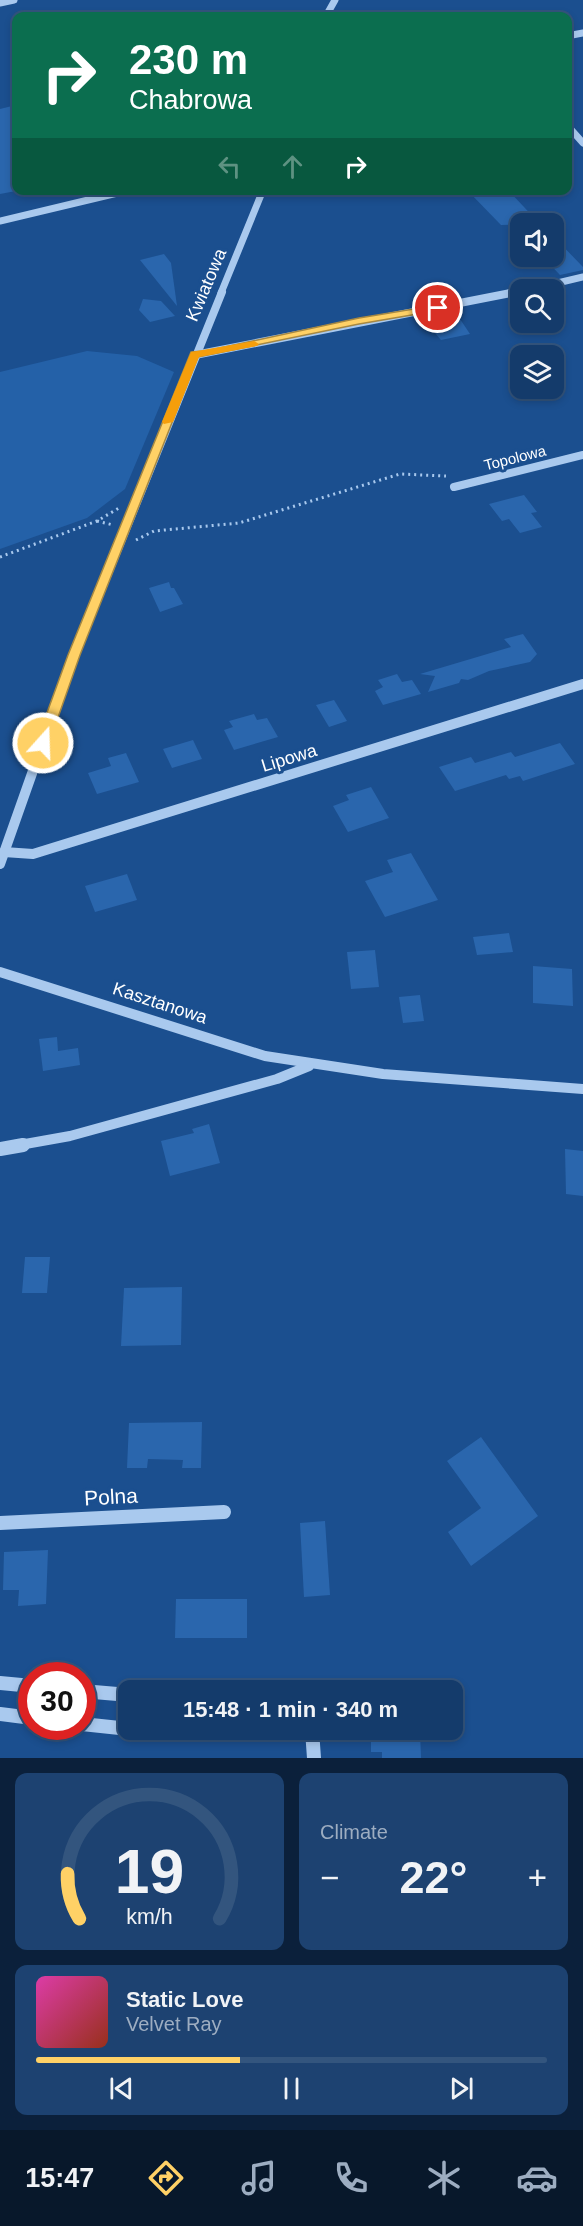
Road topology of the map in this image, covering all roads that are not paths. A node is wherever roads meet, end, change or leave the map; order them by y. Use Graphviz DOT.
graph roads {
  1 [pos="14,0"];
  2 [pos="0,3"];
  3 [pos="572,130"];
  4 [pos="583,143"];
  5 [pos="109,195"];
  6 [pos="260,195"];
  7 [pos="0,221"];
  8 [pos="583,277"];
  9 [pos="564,281"];
  10 [pos="510,293"];
  11 [pos="195,354"];
  12 [pos="583,455"];
  13 [pos="454,488"];
  14 [pos="583,684"];
  15 [pos="4,852"];
  16 [pos="0,864"];
  17 [pos="0,972"];
  18 [pos="309,1065"];
  19 [pos="583,1089"];
  20 [pos="0,1149"];
  21 [pos="224,1512"];
  22 [pos="0,1523"];
  23 [pos="0,1683"];
  24 [pos="18,1685"];
  25 [pos="96,1692"];
  26 [pos="118,1694"];
  27 [pos="0,1714"];
  28 [pos="18,1716"];
  29 [pos="96,1725"];
  30 [pos="118,1728"];
  31 [pos="313,1740"];
  32 [pos="314,1758"];
  1 -- 2 [label="street"];
  3 -- 4 [label="street"];
  5 -- 7 [label="street"];
  6 -- 11 [label="street, Kwiatowa"];
  8 -- 9 [label="street"];
  10 -- 11 [label="street"];
  11 -- 15 [label="street, Kwiatowa"];
  12 -- 13 [label="street, Topolowa"];
  14 -- 15 [label="street, Lipowa"];
  15 -- 16 [label="street, Kwiatowa"];
  17 -- 18 [label="street, Kasztanowa"];
  18 -- 19 [label="street, Kasztanowa"];
  18 -- 20 [label="street"];
  21 -- 22 [label="street, Polna"];
  23 -- 24 [label="street"];
  25 -- 26 [label="street"];
  27 -- 28 [label="street"];
  29 -- 30 [label="street"];
  31 -- 32 [label="street"];
}
